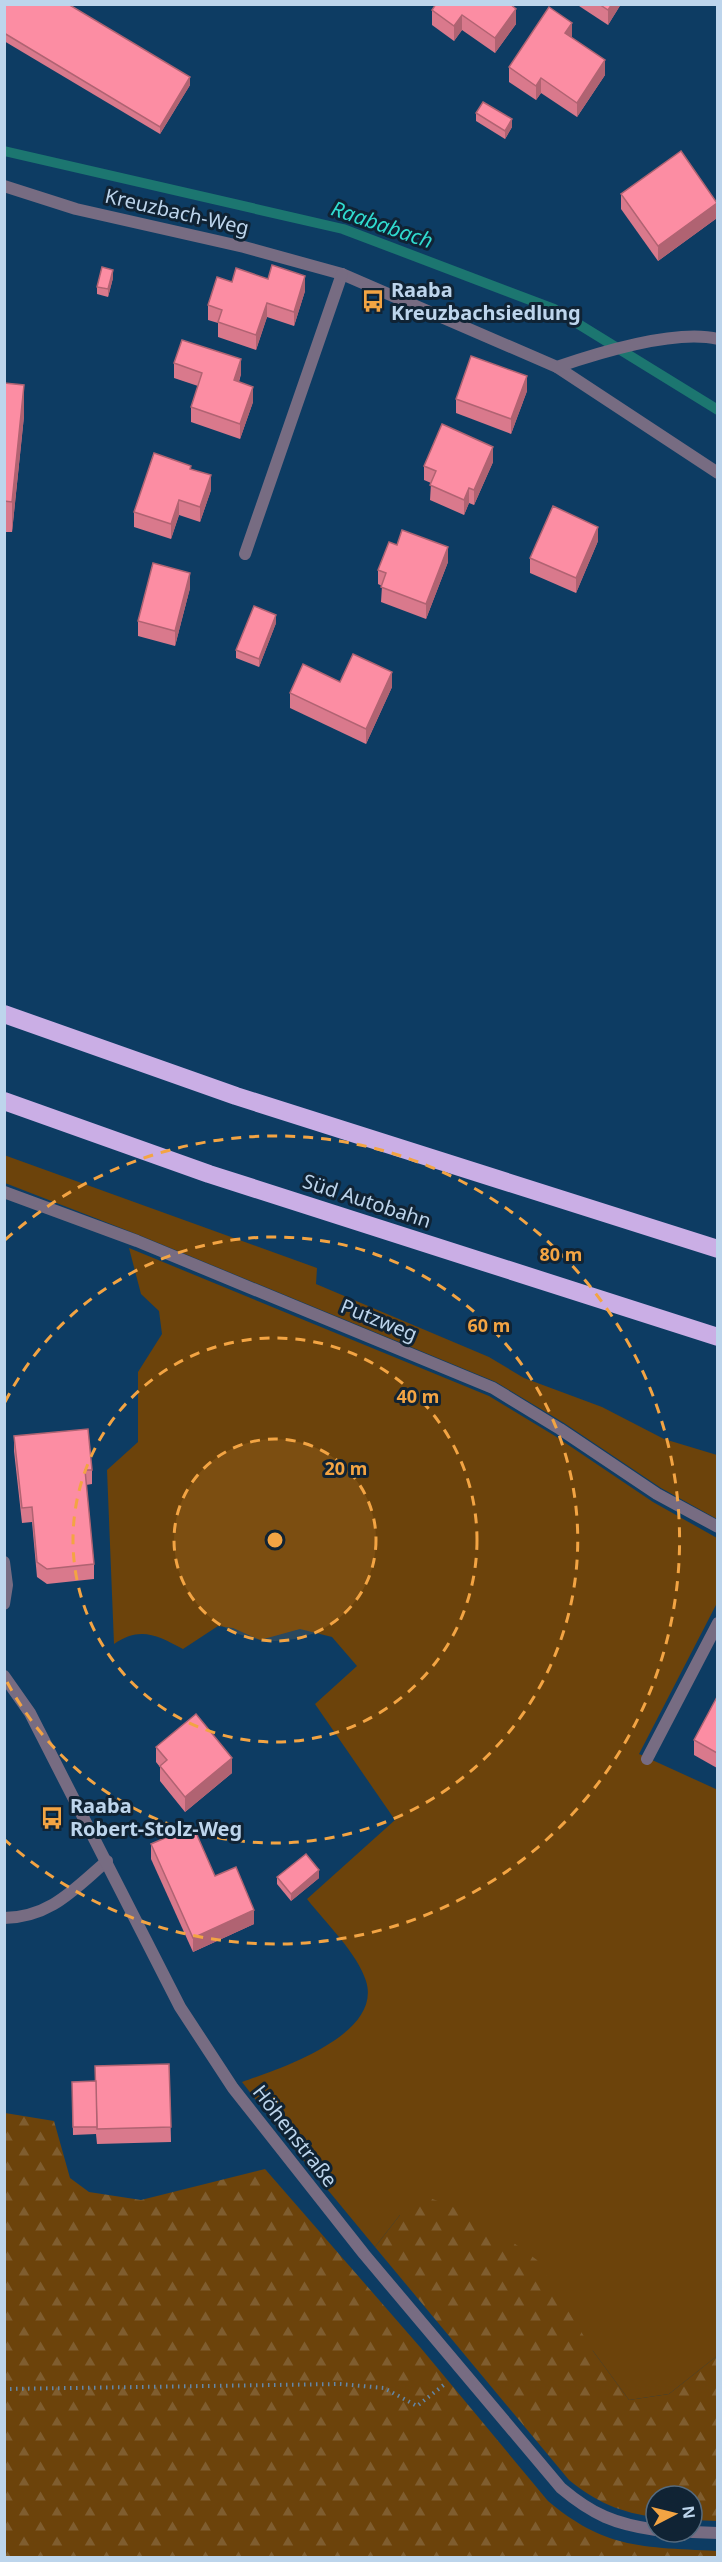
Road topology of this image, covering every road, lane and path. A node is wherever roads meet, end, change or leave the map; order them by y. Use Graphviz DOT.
graph roads {
  1 [pos="4,186"];
  2 [pos="342,274"];
  3 [pos="717,339"];
  4 [pos="557,367"];
  5 [pos="717,473"];
  6 [pos="245,554"];
  7 [pos="4,1014"];
  8 [pos="4,1101"];
  9 [pos="4,1192"];
  10 [pos="717,1249"];
  11 [pos="717,1337"];
  12 [pos="717,1527"];
  13 [pos="4,1562"];
  14 [pos="4,1604"];
  15 [pos="717,1623"];
  16 [pos="4,1676"];
  17 [pos="647,1759"];
  18 [pos="107,1861"];
  19 [pos="4,1918"];
  20 [pos="461,2369"];
  21 [pos="4,2389"];
  22 [pos="644,2528"];
  1 -- 2 [label="street, Kreuzbach-Weg"];
  2 -- 4 [label="street, Kreuzbach-Weg"];
  2 -- 6 [label="street"];
  3 -- 4 [label="street"];
  4 -- 5 [label="street, Kreuzbach-Weg"];
  7 -- 10 [label="highway"];
  8 -- 11 [label="highway, Süd Autobahn"];
  9 -- 12 [label="street, Putzweg"];
  13 -- 14 [label="street"];
  15 -- 17 [label="street"];
  16 -- 18 [label="street, Höhenstraße"];
  18 -- 19 [label="street"];
  18 -- 20 [label="street, Höhenstraße"];
  20 -- 21 [label="path"];
  20 -- 22 [label="street, Höhenstraße"];
}
